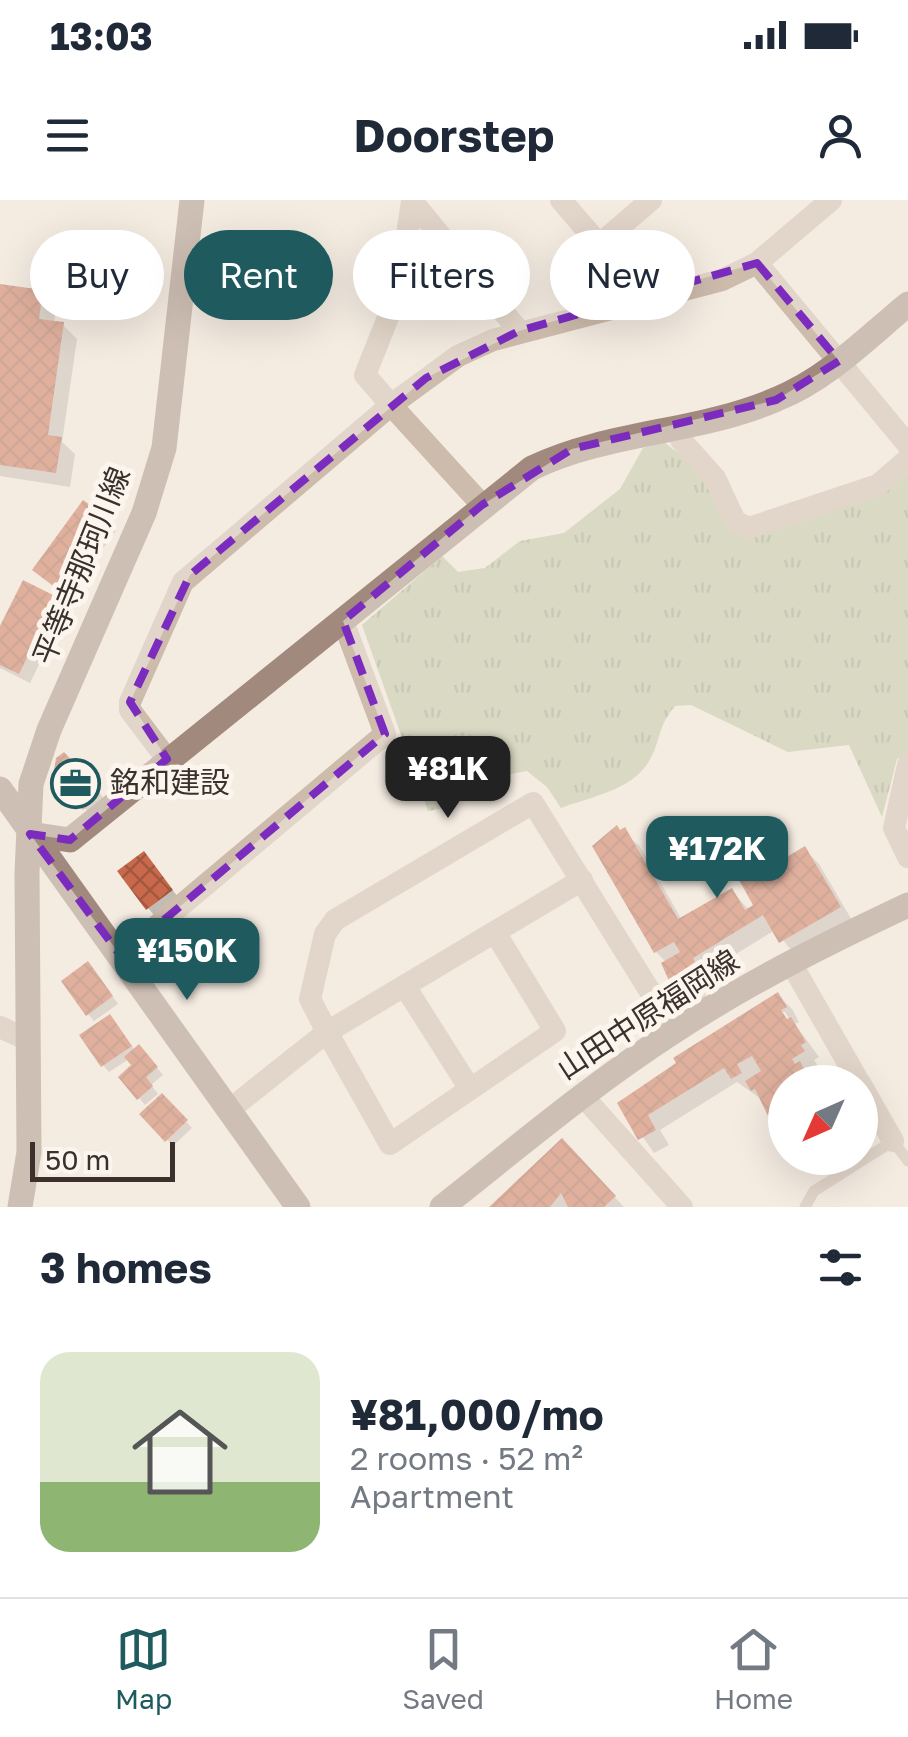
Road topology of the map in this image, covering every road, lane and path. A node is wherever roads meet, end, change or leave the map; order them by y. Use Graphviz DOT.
graph roads {
  1 [pos="192,200"];
  2 [pos="412,200"];
  3 [pos="561,200"];
  4 [pos="651,200"];
  5 [pos="831,200"];
  6 [pos="588,230"];
  7 [pos="616,230"];
  8 [pos="758,263"];
  9 [pos="695,286"];
  10 [pos="908,304"];
  11 [pos="561,320"];
  12 [pos="519,331"];
  13 [pos="839,360"];
  14 [pos="391,405"];
  15 [pos="679,426"];
  16 [pos="908,445"];
  17 [pos="908,458"];
  18 [pos="482,505"];
  19 [pos="342,621"];
  20 [pos="167,759"];
  21 [pos="908,764"];
  22 [pos="0,788"];
  23 [pos="30,834"];
  24 [pos="908,857"];
  25 [pos="582,880"];
  26 [pos="908,906"];
  27 [pos="496,934"];
  28 [pos="122,956"];
  29 [pos="792,963"];
  30 [pos="406,988"];
  31 [pos="0,1026"];
  32 [pos="674,1030"];
  33 [pos="327,1032"];
  34 [pos="28,1040"];
  35 [pos="850,1065"];
  36 [pos="470,1089"];
  37 [pos="582,1094"];
  38 [pos="229,1110"];
  39 [pos="878,1115"];
  40 [pos="893,1141"];
  41 [pos="908,1161"];
  42 [pos="20,1207"];
  43 [pos="298,1207"];
  44 [pos="442,1207"];
  45 [pos="682,1207"];
  46 [pos="805,1207"];
  1 -- 23 [label="main road, 平等寺那珂川線"];
  2 -- 12 [label="street"];
  2 -- 14 [label="street"];
  3 -- 6 [label="street"];
  4 -- 7 [label="street"];
  5 -- 8 [label="street"];
  8 -- 9 [label="street"];
  8 -- 13 [label="street"];
  10 -- 13 [label="main road"];
  11 -- 12 [label="street"];
  12 -- 14 [label="street"];
  13 -- 15 [label="main road"];
  13 -- 16 [label="street"];
  14 -- 18 [label="street"];
  14 -- 20 [label="street"];
  15 -- 17 [label="street"];
  15 -- 18 [label="main road"];
  18 -- 19 [label="main road"];
  19 -- 20 [label="main road"];
  19 -- 28 [label="street"];
  20 -- 23 [label="main road"];
  21 -- 24 [label="street"];
  22 -- 23 [label="main road"];
  23 -- 28 [label="main road"];
  23 -- 34 [label="main road, 平等寺那珂川線"];
  25 -- 27 [label="street"];
  25 -- 32 [label="street"];
  25 -- 33 [label="street"];
  26 -- 29 [label="main road, 山田中原福岡線"];
  27 -- 30 [label="street"];
  27 -- 36 [label="street"];
  28 -- 38 [label="main road"];
  29 -- 32 [label="main road, 山田中原福岡線"];
  29 -- 35 [label="street"];
  30 -- 33 [label="street"];
  30 -- 36 [label="street"];
  31 -- 34 [label="street"];
  32 -- 37 [label="main road, 山田中原福岡線"];
  33 -- 36 [label="street"];
  33 -- 38 [label="street"];
  34 -- 42 [label="main road, 平等寺那珂川線"];
  37 -- 44 [label="main road, 山田中原福岡線"];
  37 -- 45 [label="street"];
  38 -- 43 [label="main road"];
  39 -- 40 [label="street"];
  40 -- 41 [label="lane"];
  40 -- 46 [label="lane"];
}
